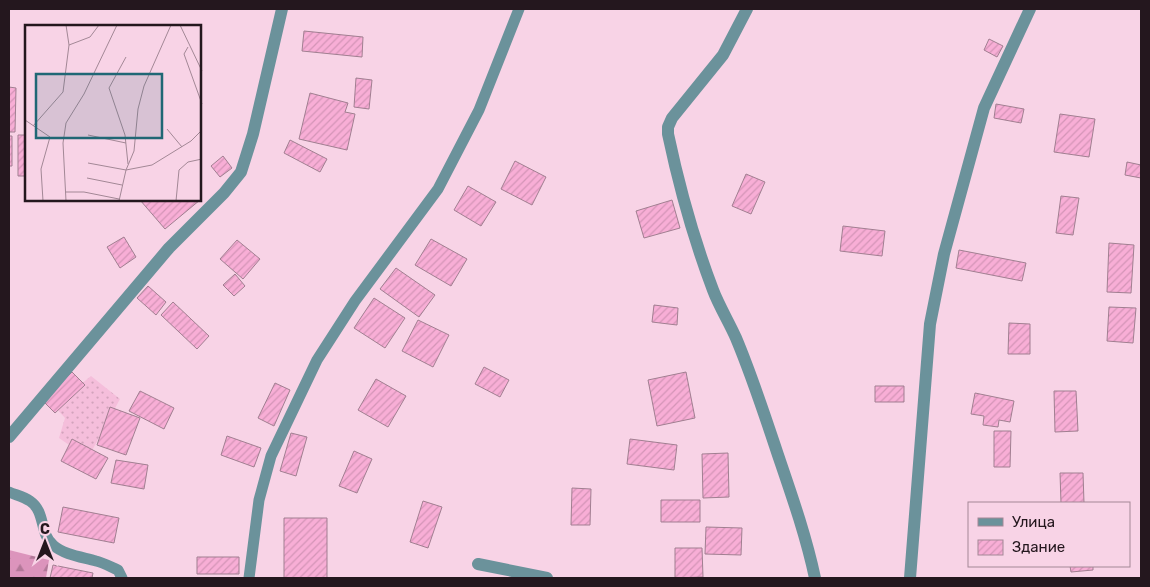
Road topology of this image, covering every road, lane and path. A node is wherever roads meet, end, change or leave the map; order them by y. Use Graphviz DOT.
graph roads {
  1 [pos="282,9"];
  2 [pos="519,9"];
  3 [pos="746,9"];
  4 [pos="1030,9"];
  5 [pos="9,437"];
  6 [pos="9,492"];
  7 [pos="478,564"];
  8 [pos="122,578"];
  9 [pos="249,578"];
  10 [pos="547,578"];
  11 [pos="815,578"];
  12 [pos="910,578"];
  1 -- 5 [label="street"];
  2 -- 9 [label="lane"];
  3 -- 11 [label="street"];
  4 -- 12 [label="street"];
  6 -- 8 [label="lane"];
  7 -- 10 [label="street"];
}
